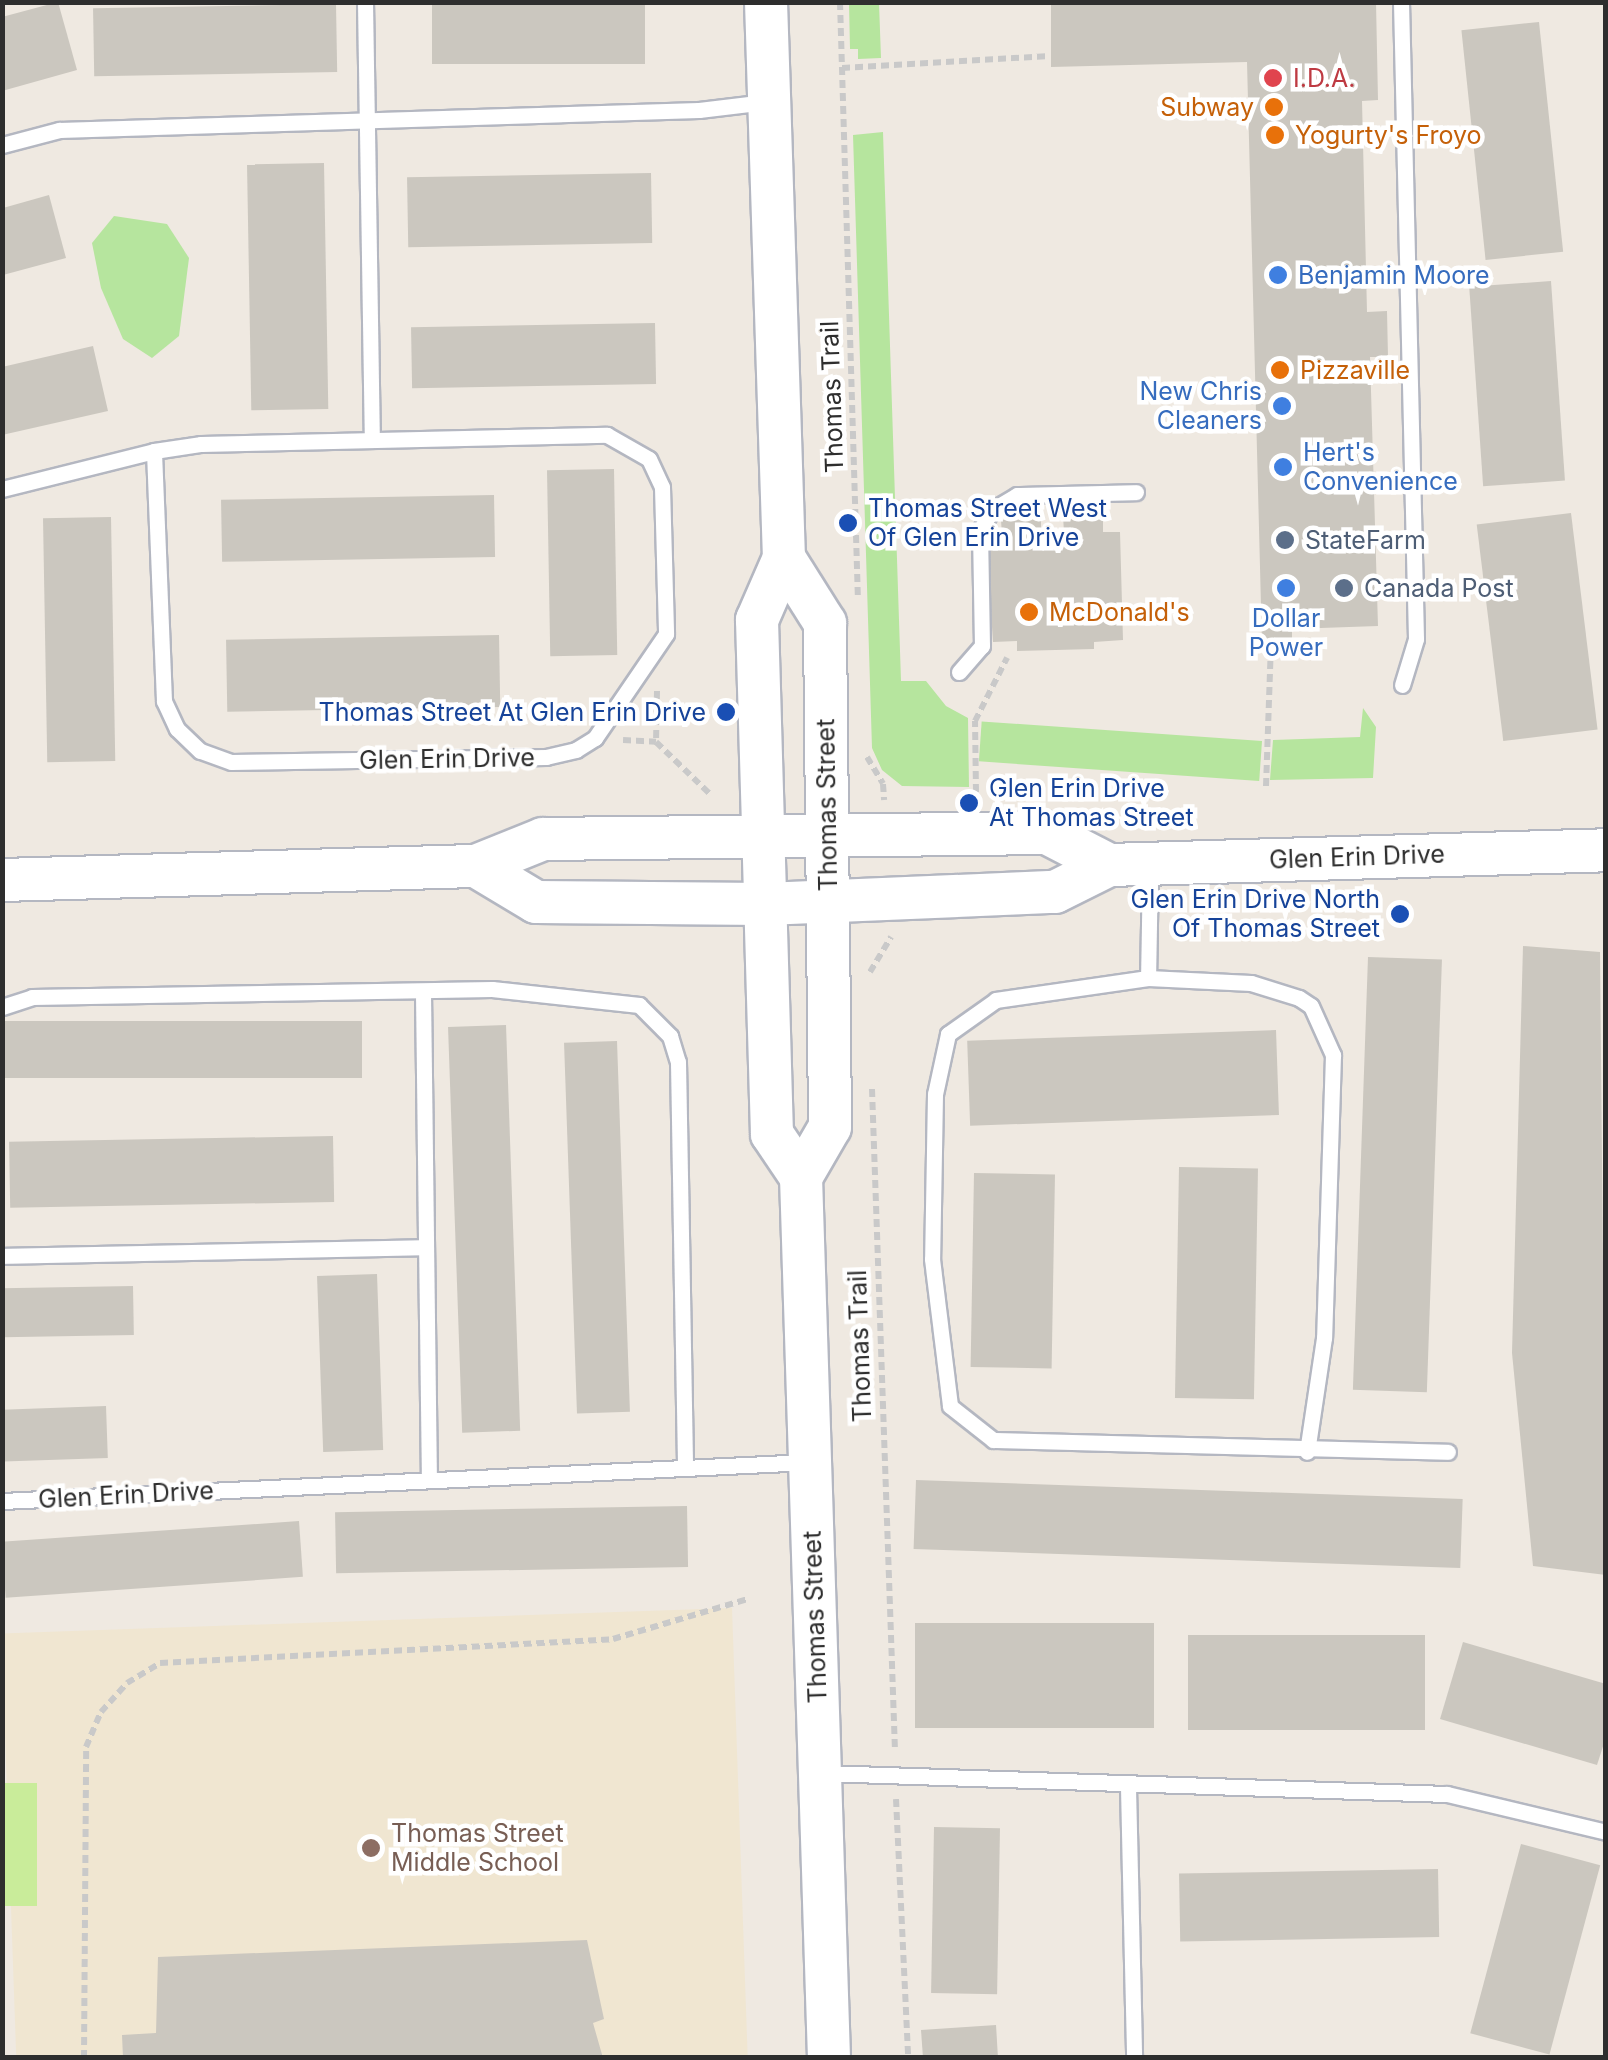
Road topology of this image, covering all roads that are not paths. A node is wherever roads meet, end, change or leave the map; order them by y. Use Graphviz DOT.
graph roads {
  1 [pos="364,2"];
  2 [pos="766,2"];
  3 [pos="1402,2"];
  4 [pos="770,101"];
  5 [pos="366,120"];
  6 [pos="2,145"];
  7 [pos="372,438"];
  8 [pos="154,451"];
  9 [pos="2,488"];
  10 [pos="1136,492"];
  11 [pos="784,558"];
  12 [pos="959,672"];
  13 [pos="1402,685"];
  14 [pos="764,836"];
  15 [pos="827,836"];
  16 [pos="1606,850"];
  17 [pos="1129,864"];
  18 [pos="476,866"];
  19 [pos="2,880"];
  20 [pos="828,902"];
  21 [pos="766,904"];
  22 [pos="1148,978"];
  23 [pos="423,993"];
  24 [pos="2,1008"];
  25 [pos="801,1177"];
  26 [pos="426,1247"];
  27 [pos="2,1256"];
  28 [pos="1307,1452"];
  29 [pos="1448,1452"];
  30 [pos="810,1462"];
  31 [pos="685,1468"];
  32 [pos="429,1480"];
  33 [pos="2,1502"];
  34 [pos="820,1773"];
  35 [pos="1128,1787"];
  36 [pos="1606,1832"];
  37 [pos="829,2058"];
  38 [pos="1134,2058"];
  1 -- 5 [label="lane"];
  2 -- 4 [label="street"];
  3 -- 13 [label="lane"];
  4 -- 5 [label="lane"];
  4 -- 11 [label="street"];
  5 -- 6 [label="lane"];
  5 -- 7 [label="lane"];
  7 -- 8 [label="lane, Glen Erin Drive"];
  7 -- 8 [label="lane, Glen Erin Drive"];
  8 -- 9 [label="lane, Glen Erin Drive"];
  10 -- 12 [label="lane"];
  11 -- 14 [label="street"];
  11 -- 15 [label="street, Thomas Street"];
  14 -- 15 [label="street, Glen Erin Drive"];
  14 -- 18 [label="street, Glen Erin Drive"];
  14 -- 21 [label="street"];
  15 -- 17 [label="street, Glen Erin Drive"];
  15 -- 20 [label="street, Thomas Street"];
  16 -- 17 [label="street, Glen Erin Drive"];
  17 -- 20 [label="street, Glen Erin Drive"];
  17 -- 22 [label="lane"];
  18 -- 19 [label="street, Glen Erin Drive"];
  18 -- 21 [label="street, Glen Erin Drive"];
  20 -- 21 [label="street, Glen Erin Drive"];
  20 -- 25 [label="street, Thomas Street"];
  21 -- 25 [label="street"];
  22 -- 28 [label="lane"];
  22 -- 28 [label="lane"];
  23 -- 24 [label="lane"];
  23 -- 26 [label="lane"];
  23 -- 31 [label="lane"];
  25 -- 30 [label="street, Thomas Street"];
  26 -- 27 [label="lane"];
  26 -- 32 [label="lane"];
  28 -- 29 [label="lane"];
  30 -- 31 [label="lane, Glen Erin Drive"];
  30 -- 34 [label="street, Thomas Street"];
  31 -- 32 [label="lane, Glen Erin Drive"];
  32 -- 33 [label="lane, Glen Erin Drive"];
  34 -- 35 [label="lane"];
  34 -- 37 [label="street, Thomas Street"];
  35 -- 36 [label="lane"];
  35 -- 38 [label="lane"];
}
